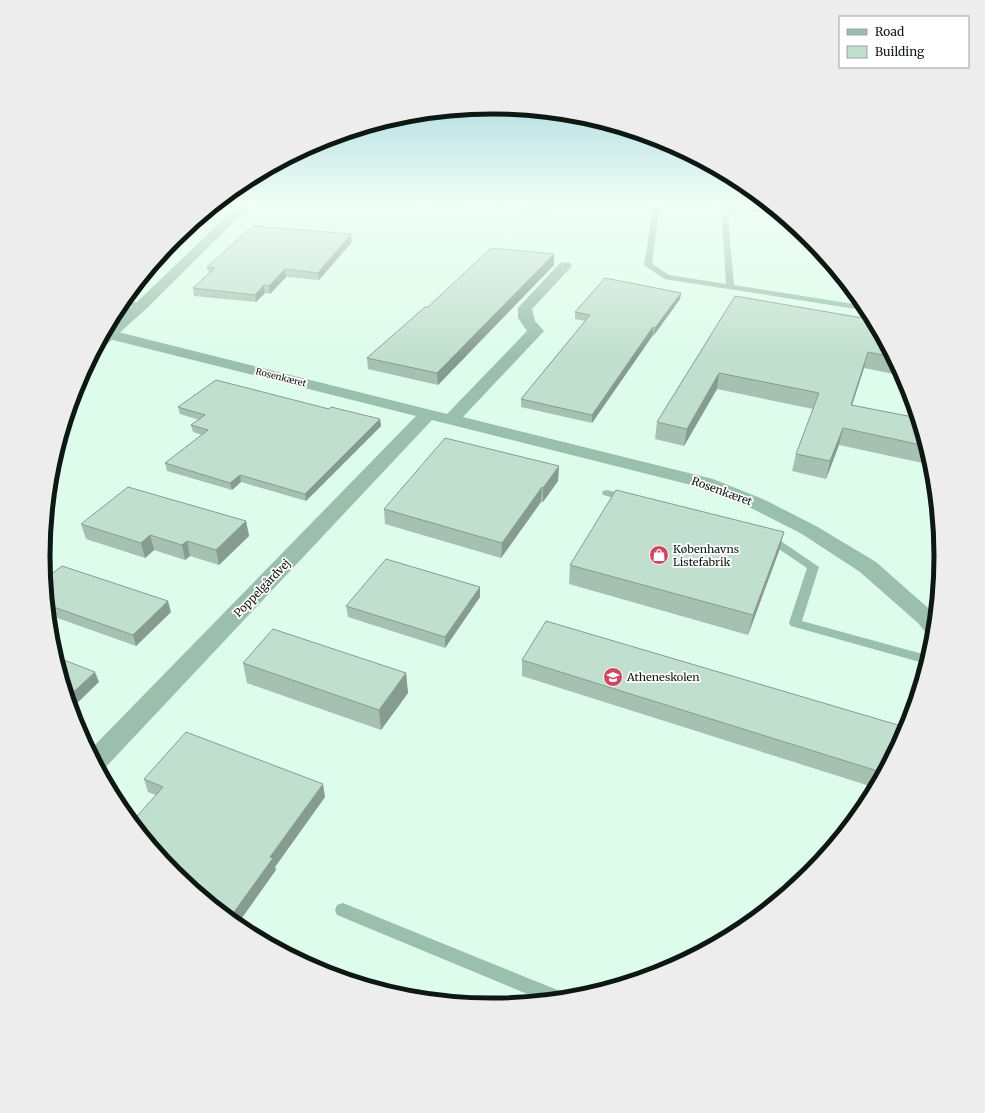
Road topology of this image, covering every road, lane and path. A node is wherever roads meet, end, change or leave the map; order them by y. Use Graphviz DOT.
graph roads {
  1 [pos="194,255"];
  2 [pos="649,255"];
  3 [pos="728,255"];
  4 [pos="564,266"];
  5 [pos="730,288"];
  6 [pos="130,304"];
  7 [pos="142,305"];
  8 [pos="858,308"];
  9 [pos="109,336"];
  10 [pos="107,339"];
  11 [pos="428,414"];
  12 [pos="452,419"];
  13 [pos="607,493"];
  14 [pos="638,501"];
  15 [pos="760,532"];
  16 [pos="930,619"];
  17 [pos="923,658"];
  18 [pos="99,758"];
  19 [pos="342,910"];
  20 [pos="548,995"];
  1 -- 7 [label="street"];
  2 -- 5 [label="lane"];
  3 -- 5 [label="lane"];
  4 -- 12 [label="street"];
  5 -- 8 [label="lane"];
  6 -- 7 [label="lane"];
  7 -- 9 [label="street"];
  10 -- 11 [label="street, Rosenkæret"];
  11 -- 12 [label="street, Rosenkæret"];
  11 -- 18 [label="street, Poppelgårdvej"];
  12 -- 16 [label="street, Rosenkæret"];
  13 -- 14 [label="lane"];
  15 -- 17 [label="lane"];
  19 -- 20 [label="lane"];
}
